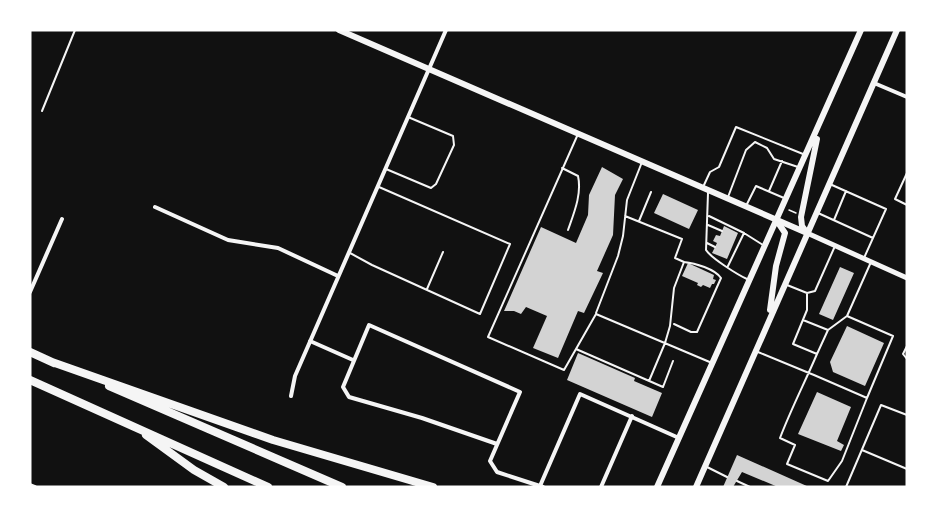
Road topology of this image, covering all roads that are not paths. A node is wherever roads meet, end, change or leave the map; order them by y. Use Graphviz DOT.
graph roads {
  1 [pos="75,30"];
  2 [pos="339,30"];
  3 [pos="446,30"];
  4 [pos="861,30"];
  5 [pos="897,30"];
  6 [pos="428,69"];
  7 [pos="873,83"];
  8 [pos="907,97"];
  9 [pos="826,108"];
  10 [pos="42,111"];
  11 [pos="408,117"];
  12 [pos="578,134"];
  13 [pos="806,155"];
  14 [pos="782,161"];
  15 [pos="642,162"];
  16 [pos="385,168"];
  17 [pos="562,168"];
  18 [pos="800,168"];
  19 [pos="907,173"];
  20 [pos="829,183"];
  21 [pos="377,186"];
  22 [pos="706,189"];
  23 [pos="769,191"];
  24 [pos="846,191"];
  25 [pos="651,192"];
  26 [pos="727,199"];
  27 [pos="787,199"];
  28 [pos="907,205"];
  29 [pos="155,207"];
  30 [pos="746,207"];
  31 [pos="817,212"];
  32 [pos="708,215"];
  33 [pos="625,216"];
  34 [pos="62,219"];
  35 [pos="834,220"];
  36 [pos="639,221"];
  37 [pos="777,221"];
  38 [pos="707,224"];
  39 [pos="568,230"];
  40 [pos="722,231"];
  41 [pos="744,233"];
  42 [pos="807,233"];
  43 [pos="736,237"];
  44 [pos="873,238"];
  45 [pos="741,239"];
  46 [pos="706,243"];
  47 [pos="766,246"];
  48 [pos="835,246"];
  49 [pos="715,247"];
  50 [pos="348,252"];
  51 [pos="443,252"];
  52 [pos="729,253"];
  53 [pos="734,255"];
  54 [pos="864,258"];
  55 [pos="684,262"];
  56 [pos="872,262"];
  57 [pos="728,266"];
  58 [pos="338,276"];
  59 [pos="907,278"];
  60 [pos="750,280"];
  61 [pos="785,285"];
  62 [pos="427,289"];
  63 [pos="30,292"];
  64 [pos="807,293"];
  65 [pos="596,314"];
  66 [pos="848,316"];
  67 [pos="803,320"];
  68 [pos="674,324"];
  69 [pos="765,330"];
  70 [pos="828,330"];
  71 [pos="310,341"];
  72 [pos="665,343"];
  73 [pos="907,346"];
  74 [pos="576,349"];
  75 [pos="756,351"];
  76 [pos="30,352"];
  77 [pos="817,354"];
  78 [pos="907,359"];
  79 [pos="353,360"];
  80 [pos="673,361"];
  81 [pos="51,362"];
  82 [pos="712,363"];
  83 [pos="809,373"];
  84 [pos="30,381"];
  85 [pos="649,381"];
  86 [pos="291,396"];
  87 [pos="867,398"];
  88 [pos="907,415"];
  89 [pos="632,416"];
  90 [pos="133,425"];
  91 [pos="679,438"];
  92 [pos="497,444"];
  93 [pos="862,450"];
  94 [pos="705,466"];
  95 [pos="907,469"];
  96 [pos="726,477"];
  97 [pos="737,481"];
  98 [pos="30,485"];
  99 [pos="35,487"];
  100 [pos="224,487"];
  101 [pos="268,487"];
  102 [pos="342,487"];
  103 [pos="433,487"];
  104 [pos="541,487"];
  105 [pos="601,487"];
  106 [pos="657,487"];
  107 [pos="697,487"];
  108 [pos="750,487"];
  109 [pos="846,487"];
  1 -- 10 [label="lane"];
  2 -- 6 [label="main road"];
  3 -- 6 [label="street"];
  4 -- 9 [label="main road"];
  5 -- 7 [label="main road"];
  6 -- 11 [label="street"];
  6 -- 12 [label="main road"];
  7 -- 8 [label="street"];
  7 -- 20 [label="main road"];
  9 -- 13 [label="main road"];
  9 -- 42 [label="main road"];
  11 -- 16 [label="street"];
  11 -- 16 [label="lane"];
  12 -- 15 [label="main road"];
  12 -- 17 [label="lane"];
  13 -- 18 [label="main road"];
  13 -- 22 [label="lane"];
  14 -- 18 [label="lane"];
  14 -- 23 [label="lane"];
  14 -- 26 [label="lane"];
  15 -- 22 [label="main road"];
  15 -- 33 [label="lane"];
  16 -- 21 [label="street"];
  17 -- 39 [label="lane"];
  17 -- 74 [label="lane"];
  18 -- 27 [label="main road"];
  19 -- 28 [label="lane"];
  20 -- 24 [label="lane"];
  20 -- 31 [label="main road"];
  21 -- 50 [label="street"];
  21 -- 62 [label="lane"];
  22 -- 26 [label="main road"];
  22 -- 32 [label="lane"];
  23 -- 27 [label="lane"];
  23 -- 30 [label="lane"];
  24 -- 35 [label="lane"];
  24 -- 44 [label="lane"];
  25 -- 36 [label="lane"];
  26 -- 30 [label="main road"];
  27 -- 37 [label="main road"];
  29 -- 58 [label="street"];
  30 -- 37 [label="main road"];
  31 -- 35 [label="lane"];
  31 -- 42 [label="main road"];
  32 -- 38 [label="lane"];
  32 -- 41 [label="lane"];
  33 -- 36 [label="lane"];
  33 -- 65 [label="lane"];
  34 -- 63 [label="street"];
  35 -- 44 [label="lane"];
  36 -- 55 [label="lane"];
  37 -- 42 [label="main road"];
  37 -- 47 [label="main road"];
  37 -- 69 [label="main road"];
  38 -- 40 [label="lane"];
  38 -- 46 [label="lane"];
  41 -- 45 [label="lane"];
  41 -- 47 [label="lane"];
  42 -- 48 [label="street"];
  42 -- 61 [label="main road"];
  43 -- 45 [label="lane"];
  44 -- 54 [label="lane"];
  45 -- 53 [label="lane"];
  46 -- 49 [label="lane"];
  46 -- 57 [label="lane"];
  47 -- 60 [label="main road"];
  48 -- 54 [label="street"];
  48 -- 64 [label="lane"];
  50 -- 58 [label="street"];
  50 -- 62 [label="lane"];
  51 -- 62 [label="lane"];
  52 -- 53 [label="lane"];
  53 -- 57 [label="lane"];
  54 -- 56 [label="street"];
  55 -- 68 [label="lane"];
  55 -- 72 [label="lane"];
  56 -- 59 [label="street"];
  56 -- 66 [label="lane"];
  57 -- 60 [label="lane"];
  58 -- 71 [label="street"];
  60 -- 82 [label="main road"];
  61 -- 64 [label="lane"];
  61 -- 69 [label="main road"];
  64 -- 67 [label="lane"];
  65 -- 72 [label="lane"];
  65 -- 74 [label="lane"];
  66 -- 70 [label="lane"];
  66 -- 87 [label="lane"];
  67 -- 70 [label="lane"];
  67 -- 77 [label="lane"];
  69 -- 75 [label="main road"];
  70 -- 77 [label="lane"];
  71 -- 79 [label="street"];
  71 -- 86 [label="street"];
  72 -- 82 [label="lane"];
  72 -- 85 [label="lane"];
  73 -- 78 [label="lane"];
  74 -- 85 [label="lane"];
  75 -- 83 [label="lane"];
  75 -- 94 [label="main road"];
  76 -- 81 [label="highway"];
  77 -- 83 [label="lane"];
  79 -- 92 [label="street"];
  79 -- 92 [label="street"];
  80 -- 85 [label="lane"];
  81 -- 102 [label="highway"];
  81 -- 103 [label="highway"];
  82 -- 91 [label="main road"];
  83 -- 87 [label="lane"];
  83 -- 87 [label="lane"];
  84 -- 90 [label="highway"];
  88 -- 93 [label="lane"];
  89 -- 91 [label="street"];
  89 -- 104 [label="street"];
  89 -- 105 [label="street"];
  90 -- 100 [label="highway"];
  90 -- 101 [label="highway"];
  91 -- 106 [label="main road"];
  92 -- 104 [label="street"];
  93 -- 95 [label="lane"];
  93 -- 109 [label="lane"];
  94 -- 96 [label="lane"];
  94 -- 107 [label="main road"];
  97 -- 108 [label="lane"];
  98 -- 99 [label="street"];
}
